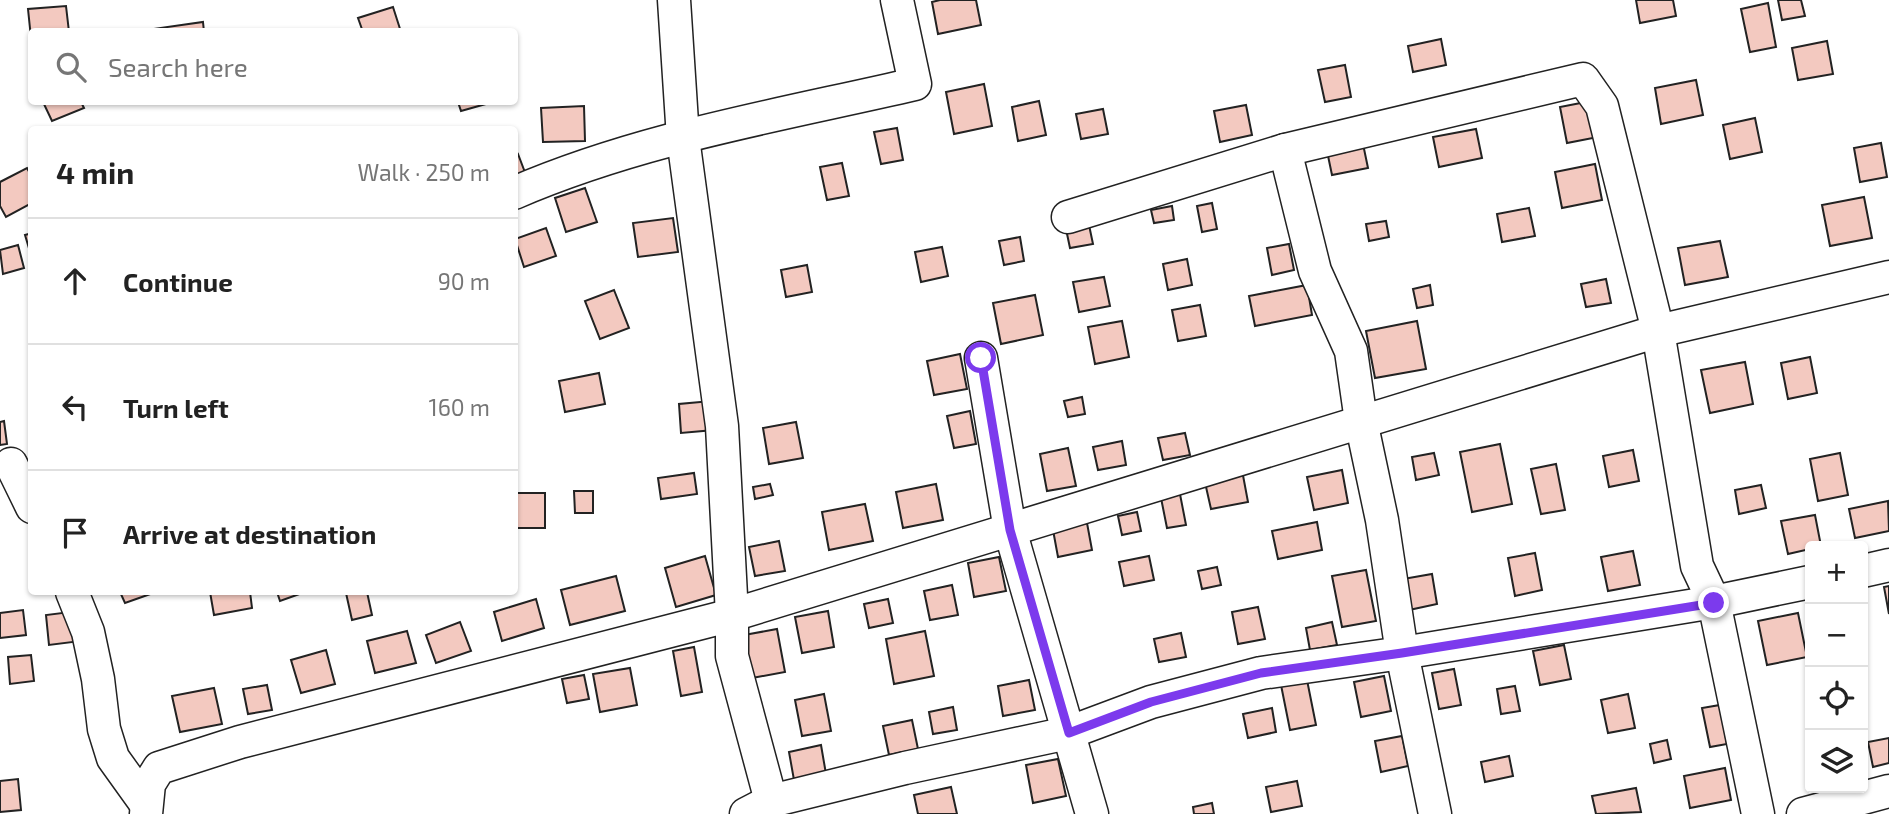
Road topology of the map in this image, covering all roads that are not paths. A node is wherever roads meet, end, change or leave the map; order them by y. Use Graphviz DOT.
graph roads {
  1 [pos="674,0"];
  2 [pos="897,0"];
  3 [pos="683,138"];
  4 [pos="1285,150"];
  5 [pos="518,191"];
  6 [pos="1069,217"];
  7 [pos="1889,277"];
  8 [pos="1658,331"];
  9 [pos="981,358"];
  10 [pos="1361,421"];
  11 [pos="11,464"];
  12 [pos="28,499"];
  13 [pos="1010,530"];
  14 [pos="1889,565"];
  15 [pos="1868,570"];
  16 [pos="1805,583"];
  17 [pos="73,595"];
  18 [pos="1714,603"];
  19 [pos="732,615"];
  20 [pos="1402,653"];
  21 [pos="1069,733"];
  22 [pos="1889,792"];
  23 [pos="758,808"];
  24 [pos="146,809"];
  25 [pos="1091,814"];
  26 [pos="1434,814"];
  27 [pos="1758,814"];
  28 [pos="1803,814"];
  1 -- 3 [label="street"];
  2 -- 3 [label="street"];
  3 -- 5 [label="street"];
  3 -- 19 [label="street"];
  4 -- 6 [label="street"];
  4 -- 8 [label="street"];
  4 -- 10 [label="street"];
  7 -- 8 [label="street"];
  8 -- 10 [label="street"];
  8 -- 18 [label="street"];
  9 -- 13 [label="street"];
  10 -- 13 [label="street"];
  10 -- 20 [label="street"];
  11 -- 12 [label="street"];
  13 -- 19 [label="street"];
  13 -- 21 [label="street"];
  14 -- 15 [label="street"];
  16 -- 18 [label="street"];
  17 -- 24 [label="street"];
  18 -- 20 [label="street"];
  18 -- 27 [label="street"];
  19 -- 23 [label="street"];
  19 -- 24 [label="street"];
  20 -- 21 [label="street"];
  20 -- 26 [label="street"];
  21 -- 23 [label="street"];
  21 -- 25 [label="street"];
  22 -- 28 [label="street"];
}
